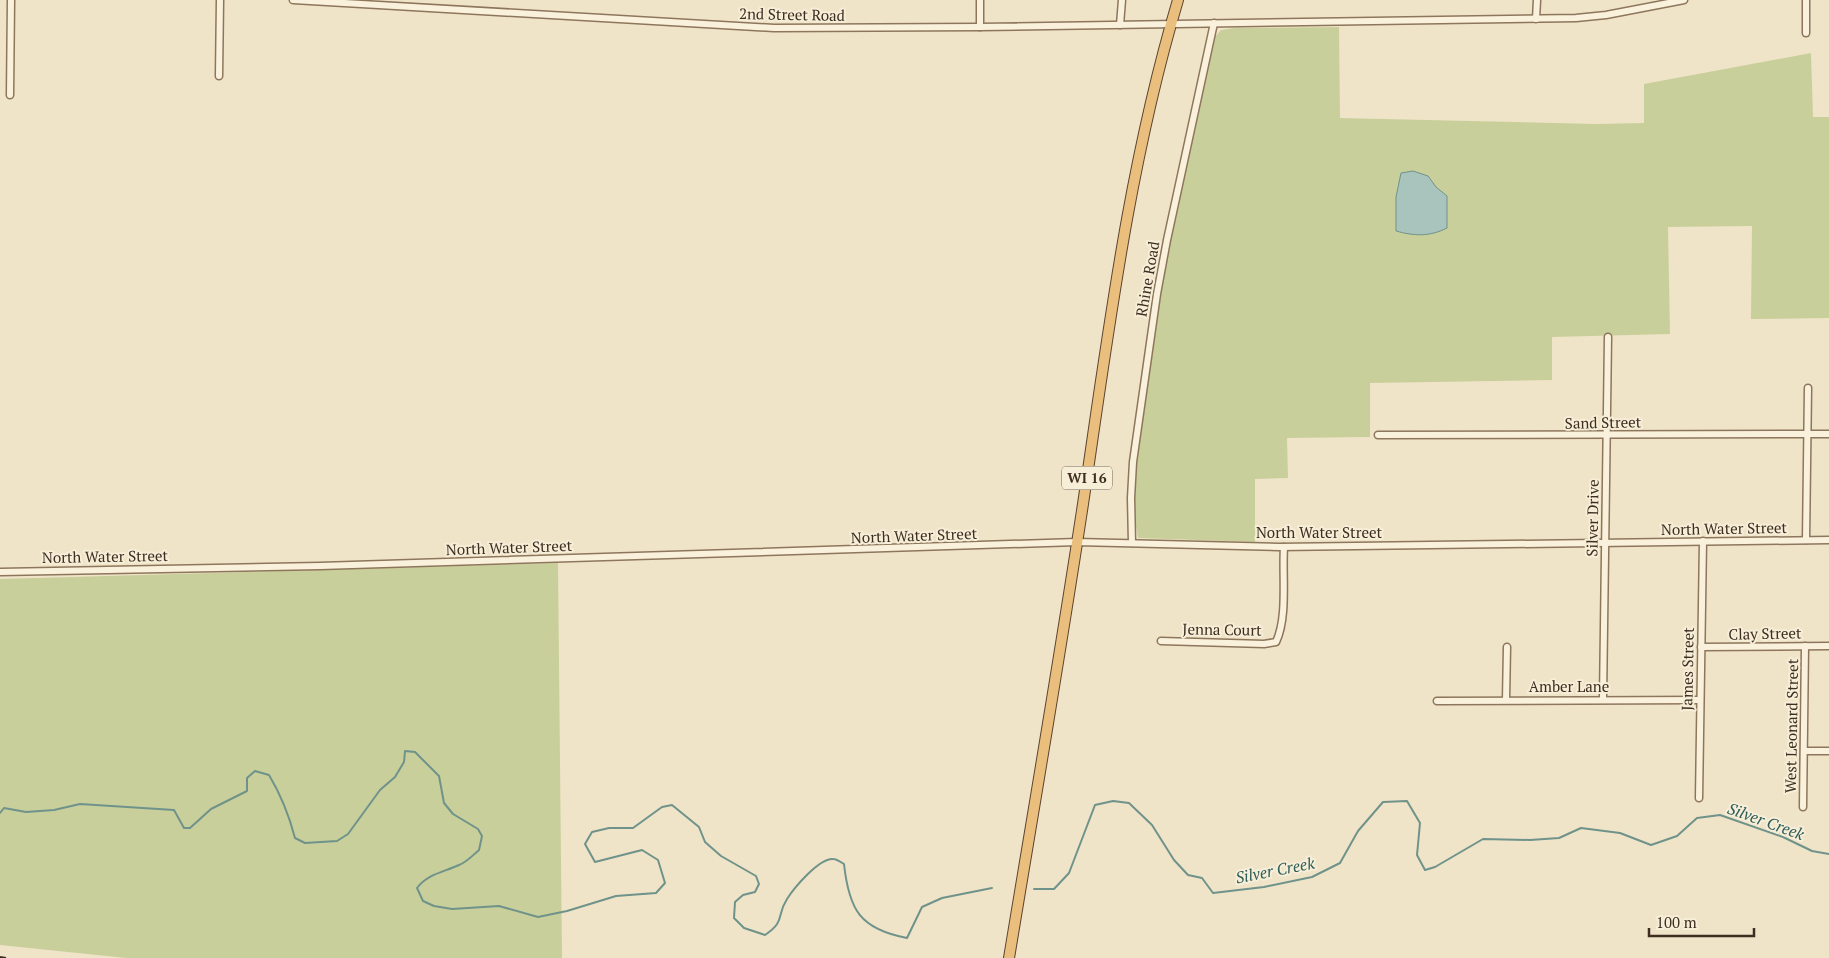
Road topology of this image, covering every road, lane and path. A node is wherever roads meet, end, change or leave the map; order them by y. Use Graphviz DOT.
graph roads {
  1 [pos="11,0"];
  2 [pos="220,0"];
  3 [pos="293,0"];
  4 [pos="980,0"];
  5 [pos="1122,0"];
  6 [pos="1178,0"];
  7 [pos="1537,0"];
  8 [pos="1684,0"];
  9 [pos="1806,0"];
  10 [pos="1536,20"];
  11 [pos="1214,23"];
  12 [pos="1120,24"];
  13 [pos="1171,24"];
  14 [pos="980,27"];
  15 [pos="1806,33"];
  16 [pos="219,76"];
  17 [pos="10,95"];
  18 [pos="1608,337"];
  19 [pos="1808,388"];
  20 [pos="1807,434"];
  21 [pos="1829,434"];
  22 [pos="1378,436"];
  23 [pos="1607,436"];
  24 [pos="1806,540"];
  25 [pos="1829,540"];
  26 [pos="1703,541"];
  27 [pos="1077,542"];
  28 [pos="1606,542"];
  29 [pos="1132,543"];
  30 [pos="1284,547"];
  31 [pos="0,572"];
  32 [pos="1161,641"];
  33 [pos="1805,646"];
  34 [pos="1829,646"];
  35 [pos="1507,647"];
  36 [pos="1701,647"];
  37 [pos="1603,699"];
  38 [pos="1506,700"];
  39 [pos="1700,700"];
  40 [pos="1438,701"];
  41 [pos="1805,751"];
  42 [pos="1829,751"];
  43 [pos="1699,798"];
  44 [pos="1803,807"];
  45 [pos="1009,958"];
  1 -- 17 [label="street"];
  2 -- 16 [label="street"];
  3 -- 14 [label="street, 2nd Street Road"];
  4 -- 14 [label="street"];
  5 -- 12 [label="street"];
  6 -- 13 [label="highway, WI 16"];
  7 -- 10 [label="street"];
  8 -- 10 [label="street, 2nd Street Road"];
  9 -- 15 [label="street"];
  10 -- 11 [label="street, 2nd Street Road"];
  11 -- 13 [label="street, 2nd Street Road"];
  11 -- 29 [label="street, Rhine Road"];
  12 -- 13 [label="street, 2nd Street Road"];
  12 -- 14 [label="street, 2nd Street Road"];
  13 -- 27 [label="highway, WI 16"];
  18 -- 23 [label="street, Silver Drive"];
  19 -- 20 [label="street"];
  20 -- 21 [label="street, Sand Street"];
  20 -- 23 [label="street, Sand Street"];
  20 -- 24 [label="street"];
  22 -- 23 [label="street, Sand Street"];
  23 -- 28 [label="street, Silver Drive"];
  24 -- 25 [label="street, North Water Street"];
  24 -- 26 [label="street, North Water Street"];
  26 -- 28 [label="street, North Water Street"];
  26 -- 36 [label="street, James Street"];
  27 -- 29 [label="street, North Water Street"];
  27 -- 31 [label="street, North Water Street"];
  27 -- 45 [label="highway, WI 16"];
  28 -- 30 [label="street, North Water Street"];
  28 -- 37 [label="street, Silver Drive"];
  29 -- 30 [label="street, North Water Street"];
  30 -- 32 [label="street, Jenna Court"];
  33 -- 34 [label="street, Clay Street"];
  33 -- 36 [label="street, Clay Street"];
  33 -- 41 [label="street, West Leonard Street"];
  35 -- 38 [label="street"];
  36 -- 39 [label="street, James Street"];
  37 -- 38 [label="street, Amber Lane"];
  37 -- 39 [label="street, Amber Lane"];
  38 -- 40 [label="street, Amber Lane"];
  39 -- 43 [label="street, James Street"];
  41 -- 42 [label="street"];
  41 -- 44 [label="street, West Leonard Street"];
}
